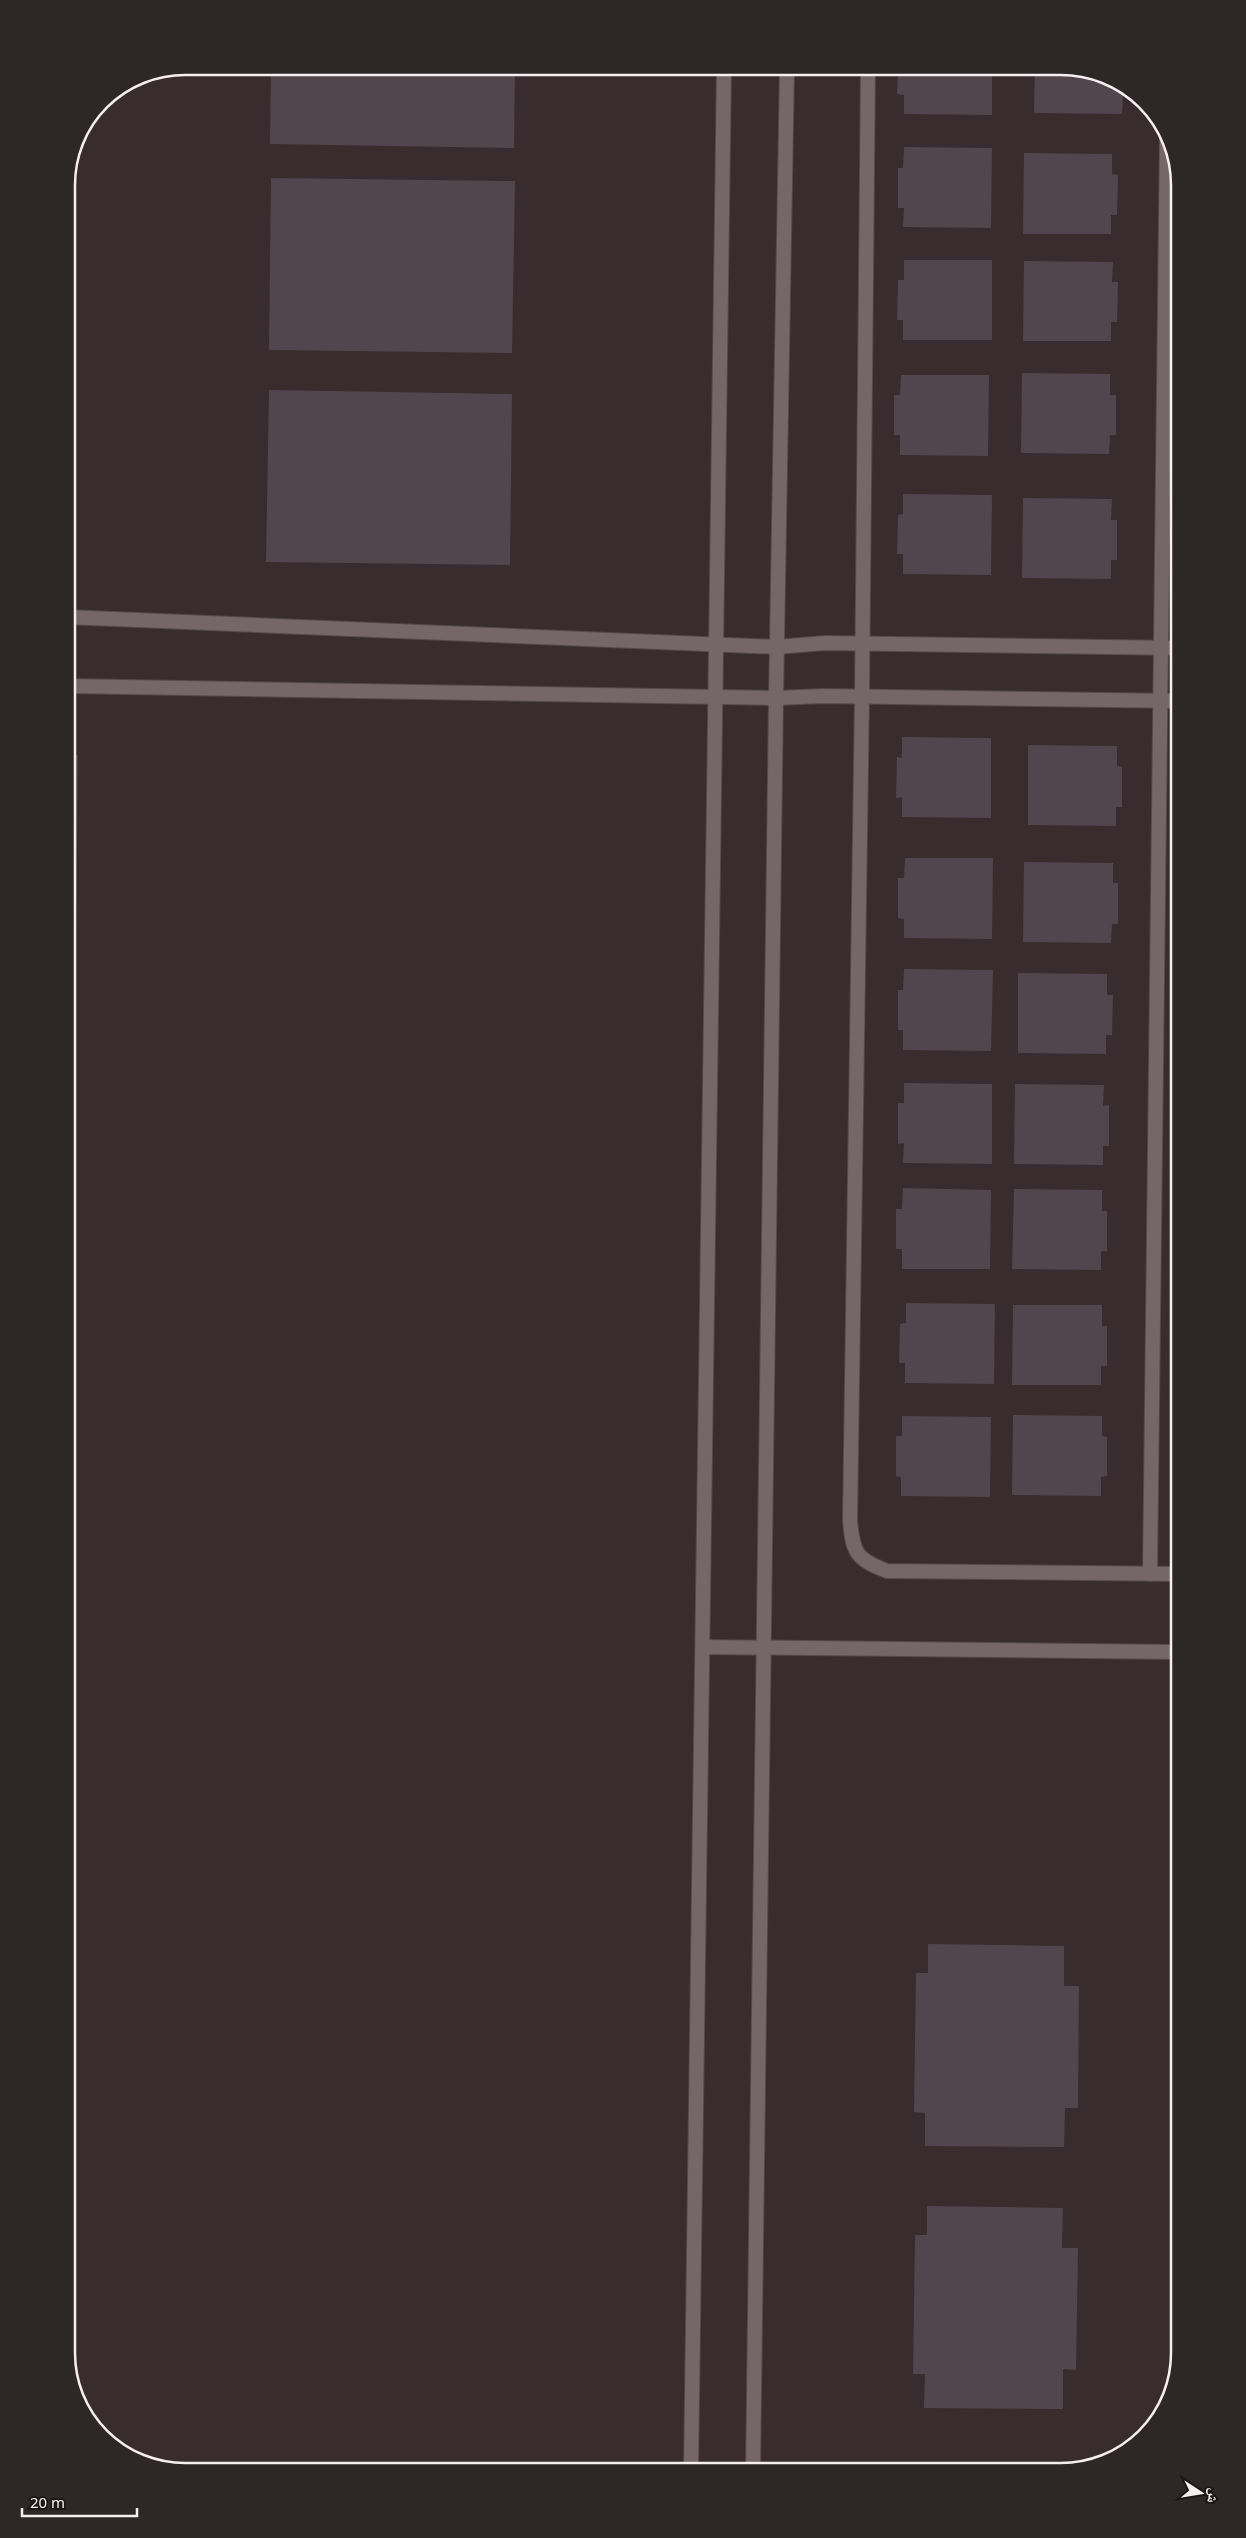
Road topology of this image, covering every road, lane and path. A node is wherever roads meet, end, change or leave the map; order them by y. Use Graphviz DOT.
graph roads {
  1 [pos="724,75"];
  2 [pos="787,75"];
  3 [pos="868,75"];
  4 [pos="1167,155"];
  5 [pos="75,618"];
  6 [pos="863,644"];
  7 [pos="716,645"];
  8 [pos="778,647"];
  9 [pos="1161,648"];
  10 [pos="1171,648"];
  11 [pos="75,686"];
  12 [pos="862,696"];
  13 [pos="715,697"];
  14 [pos="776,698"];
  15 [pos="1159,701"];
  16 [pos="1171,701"];
  17 [pos="1150,1574"];
  18 [pos="1171,1574"];
  19 [pos="703,1647"];
  20 [pos="764,1648"];
  21 [pos="1171,1652"];
  22 [pos="691,2463"];
  23 [pos="753,2463"];
  1 -- 7 [label="street"];
  2 -- 8 [label="street"];
  3 -- 6 [label="street"];
  4 -- 9 [label="street"];
  5 -- 7 [label="street"];
  6 -- 8 [label="street"];
  6 -- 9 [label="street"];
  6 -- 12 [label="street"];
  7 -- 8 [label="street"];
  7 -- 13 [label="street"];
  8 -- 14 [label="street"];
  9 -- 10 [label="street"];
  9 -- 15 [label="street"];
  11 -- 13 [label="street"];
  12 -- 14 [label="street"];
  12 -- 15 [label="street"];
  12 -- 17 [label="street"];
  13 -- 14 [label="street"];
  13 -- 19 [label="street"];
  14 -- 20 [label="street"];
  15 -- 16 [label="street"];
  15 -- 17 [label="street"];
  17 -- 18 [label="street"];
  19 -- 20 [label="street"];
  19 -- 22 [label="street"];
  20 -- 21 [label="street"];
  20 -- 23 [label="street"];
}
